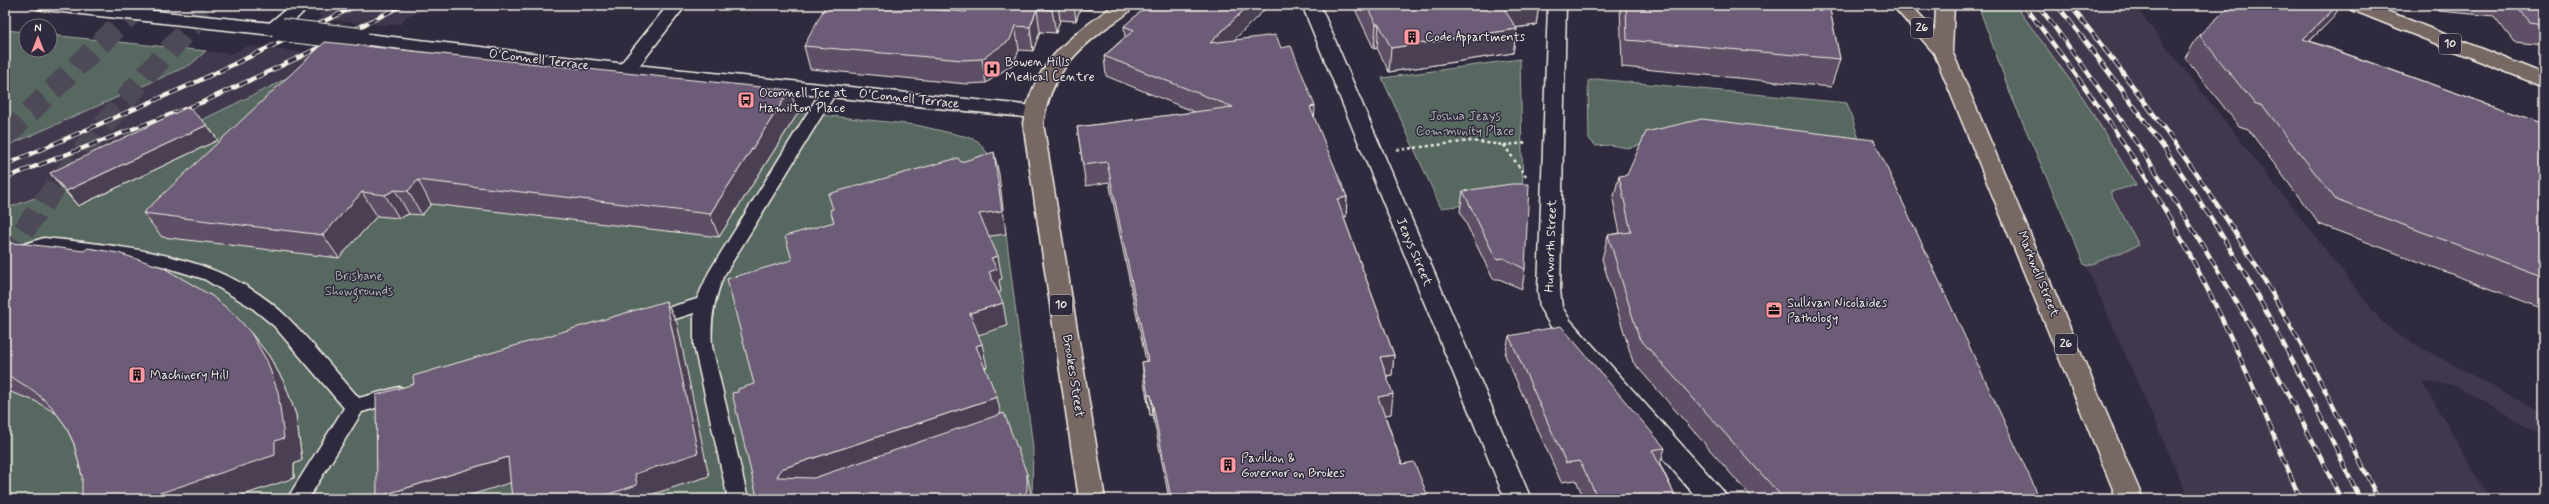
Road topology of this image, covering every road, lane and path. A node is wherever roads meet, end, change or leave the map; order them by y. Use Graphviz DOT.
graph roads {
  1 [pos="44,5"];
  2 [pos="302,5"];
  3 [pos="677,5"];
  4 [pos="1126,5"];
  5 [pos="1311,5"];
  6 [pos="1557,5"];
  7 [pos="1901,5"];
  8 [pos="1946,5"];
  9 [pos="2356,5"];
  10 [pos="278,30"];
  11 [pos="1943,51"];
  12 [pos="626,70"];
  13 [pos="2544,81"];
  14 [pos="829,91"];
  15 [pos="1034,112"];
  16 [pos="1555,141"];
  17 [pos="1373,153"];
  18 [pos="5,256"];
  19 [pos="704,304"];
  20 [pos="636,324"];
  21 [pos="416,389"];
  22 [pos="355,407"];
  23 [pos="297,499"];
  24 [pos="738,499"];
  25 [pos="1092,499"];
  26 [pos="1518,499"];
  27 [pos="1714,499"];
  28 [pos="2130,499"];
  1 -- 10 [label="street, O'Connell Terrace"];
  2 -- 10 [label="street"];
  3 -- 12 [label="street"];
  4 -- 15 [label="main road, 10"];
  5 -- 17 [label="street, Jeays Street"];
  6 -- 16 [label="street, Hurworth Street"];
  7 -- 11 [label="main road, Markwell Street / 26"];
  8 -- 11 [label="main road, Markwell Street / 26"];
  9 -- 13 [label="main road, 10"];
  10 -- 12 [label="street, O'Connell Terrace, bridge"];
  11 -- 28 [label="main road, Markwell Street / 26"];
  12 -- 14 [label="street, O'Connell Terrace"];
  14 -- 15 [label="street, O'Connell Terrace"];
  14 -- 19 [label="lane"];
  15 -- 25 [label="main road, Brookes Street / 10"];
  16 -- 17 [label="path"];
  16 -- 27 [label="street, Hurworth Street"];
  17 -- 26 [label="street, Jeays Street"];
  18 -- 22 [label="lane"];
  19 -- 20 [label="lane"];
  19 -- 24 [label="lane"];
  21 -- 22 [label="lane"];
  22 -- 23 [label="lane"];
}
